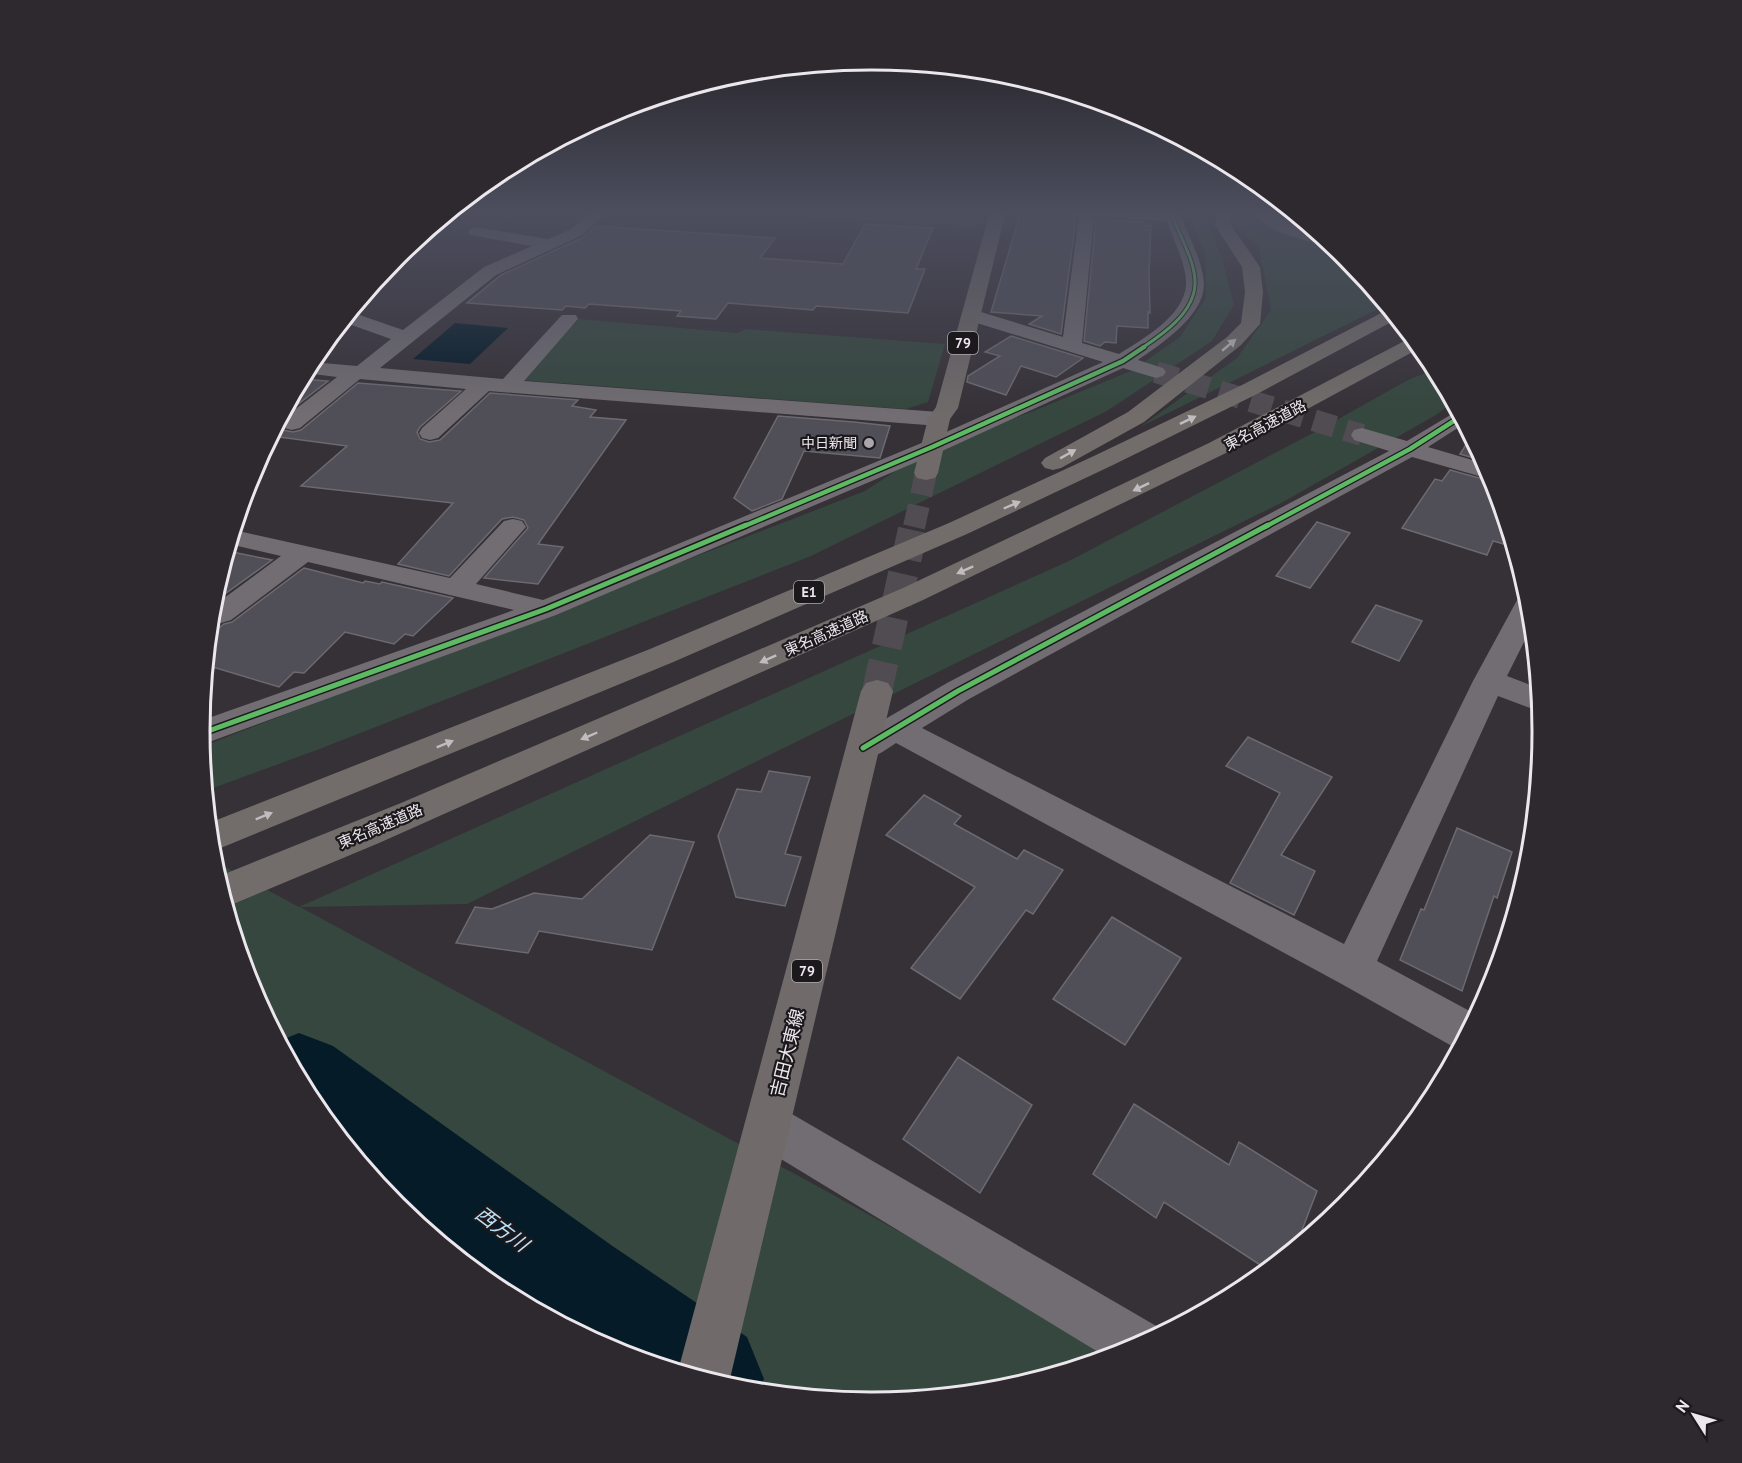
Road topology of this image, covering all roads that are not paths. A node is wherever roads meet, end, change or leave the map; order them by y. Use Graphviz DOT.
graph roads {
  1 [pos="480,279"];
  2 [pos="980,279"];
  3 [pos="1079,279"];
  4 [pos="1194,279"];
  5 [pos="1252,279"];
  6 [pos="971,315"];
  7 [pos="1386,318"];
  8 [pos="569,319"];
  9 [pos="355,320"];
  10 [pos="406,338"];
  11 [pos="1072,346"];
  12 [pos="1408,346"];
  13 [pos="1418,359"];
  14 [pos="1123,361"];
  15 [pos="318,369"];
  16 [pos="1156,372"];
  17 [pos="358,373"];
  18 [pos="484,384"];
  19 [pos="508,386"];
  20 [pos="1321,395"];
  21 [pos="939,418"];
  22 [pos="1454,421"];
  23 [pos="292,423"];
  24 [pos="430,433"];
  25 [pos="1362,435"];
  26 [pos="932,447"];
  27 [pos="1410,449"];
  28 [pos="1478,469"];
  29 [pos="926,473"];
  30 [pos="513,527"];
  31 [pos="239,539"];
  32 [pos="303,553"];
  33 [pos="457,588"];
  34 [pos="546,609"];
  35 [pos="221,614"];
  36 [pos="1522,618"];
  37 [pos="1489,681"];
  38 [pos="581,690"];
  39 [pos="877,691"];
  40 [pos="1531,698"];
  41 [pos="210,730"];
  42 [pos="879,738"];
  43 [pos="219,834"];
  44 [pos="230,889"];
  45 [pos="1353,969"];
  46 [pos="1461,1030"];
  47 [pos="768,1126"];
  48 [pos="1129,1340"];
  49 [pos="706,1371"];
  1 -- 10 [label="street"];
  2 -- 6 [label="main road, 79"];
  3 -- 11 [label="street"];
  4 -- 14 [label="street"];
  38 -- 5 [label="highway, one-way"];
  6 -- 11 [label="street"];
  6 -- 21 [label="main road, 79"];
  38 -- 7 [label="highway, E1, one-way"];
  8 -- 19 [label="street"];
  9 -- 10 [label="street"];
  10 -- 17 [label="street"];
  11 -- 14 [label="street"];
  12 -- 20 [label="highway, 東名高速道路"];
  13 -- 20 [label="highway"];
  14 -- 16 [label="street"];
  14 -- 26 [label="street"];
  15 -- 17 [label="street"];
  17 -- 18 [label="street"];
  17 -- 23 [label="street"];
  18 -- 19 [label="street"];
  18 -- 24 [label="street"];
  19 -- 21 [label="street"];
  20 -- 44 [label="highway, 東名高速道路, one-way"];
  21 -- 26 [label="main road, 79"];
  22 -- 27 [label="street"];
  25 -- 27 [label="street"];
  26 -- 29 [label="main road, 79"];
  26 -- 34 [label="street"];
  27 -- 28 [label="street"];
  27 -- 42 [label="street"];
  30 -- 33 [label="street"];
  31 -- 32 [label="street"];
  32 -- 33 [label="street"];
  32 -- 35 [label="street"];
  33 -- 34 [label="street"];
  34 -- 41 [label="street"];
  36 -- 37 [label="street"];
  37 -- 40 [label="street"];
  37 -- 45 [label="street"];
  43 -- 38 [label="highway, E1, one-way"];
  39 -- 42 [label="main road, 吉田大東線 / 79"];
  42 -- 45 [label="street"];
  42 -- 47 [label="main road, 吉田大東線 / 79"];
  45 -- 46 [label="street"];
  47 -- 48 [label="street"];
  47 -- 49 [label="main road, 吉田大東線 / 79"];
}
